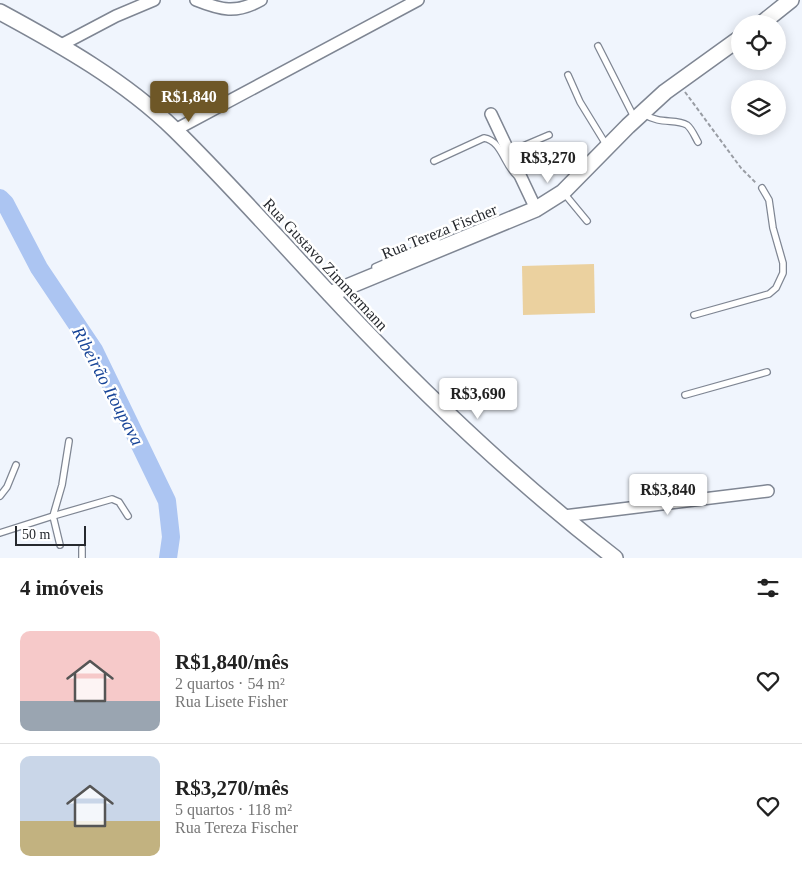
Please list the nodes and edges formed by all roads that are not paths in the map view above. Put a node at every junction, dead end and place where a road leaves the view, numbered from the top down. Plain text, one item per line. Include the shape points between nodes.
1 (154, 0) edge
2 (196, 0) edge
3 (261, 0) edge
4 (418, 0) edge
5 (792, 0) edge
6 (0, 12) edge
7 (773, 15) edge
8 (61, 45) junction
9 (598, 46) dead end
10 (731, 47) edge
11 (568, 75) dead end
12 (491, 114) dead end
13 (639, 116) junction
14 (175, 130) junction
15 (549, 135) dead end
16 (698, 142) dead end
17 (607, 147) junction
18 (508, 152) junction
19 (434, 161) dead end
20 (521, 178) junction
21 (762, 188) road end
22 (564, 192) junction
23 (536, 209) junction
24 (587, 221) dead end
25 (437, 240) dead end
26 (328, 292) junction
27 (694, 315) dead end
28 (767, 372) dead end
29 (685, 394) dead end
30 (69, 441) dead end
31 (16, 465) dead end
32 (768, 491) dead end
33 (0, 496) edge
34 (53, 516) junction
35 (128, 516) dead end
36 (564, 516) junction
37 (0, 533) edge
38 (60, 545) dead end
39 (82, 548) dead end
40 (82, 558) edge
41 (614, 558) edge

1 - 8 street
2 - 3 street via 230,10 247,8
4 - 14 street
5 - 7 street
6 - 8 street, Rua Gustavo Zimmermann
8 - 14 street, Rua Gustavo Zimmermann via 98,69
9 - 13 lane
10 - 13 street, Rua Tereza Fischer via 678,82
11 - 17 lane
12 - 18 street
13 - 16 lane via 684,124
13 - 17 street, Rua Tereza Fischer
14 - 26 street, Rua Gustavo Zimmermann
15 - 18 lane
17 - 22 street, Rua Tereza Fischer
18 - 20 street
19 - 20 lane via 484,138 490,139 513,173
20 - 23 street
21 - 27 lane via 770,200 773,228 783,263 783,273 776,288 769,294
22 - 23 street, Rua Tereza Fischer
22 - 24 lane
23 - 26 street, Rua Tereza Fischer
25 - 26 lane
26 - 36 street, Rua Gustavo Zimmermann via 404,372
28 - 29 lane
30 - 34 lane
31 - 33 lane
32 - 36 street
34 - 35 lane via 112,499 119,502
34 - 37 lane
34 - 38 lane
36 - 41 street, Rua Gustavo Zimmermann
39 - 40 lane

